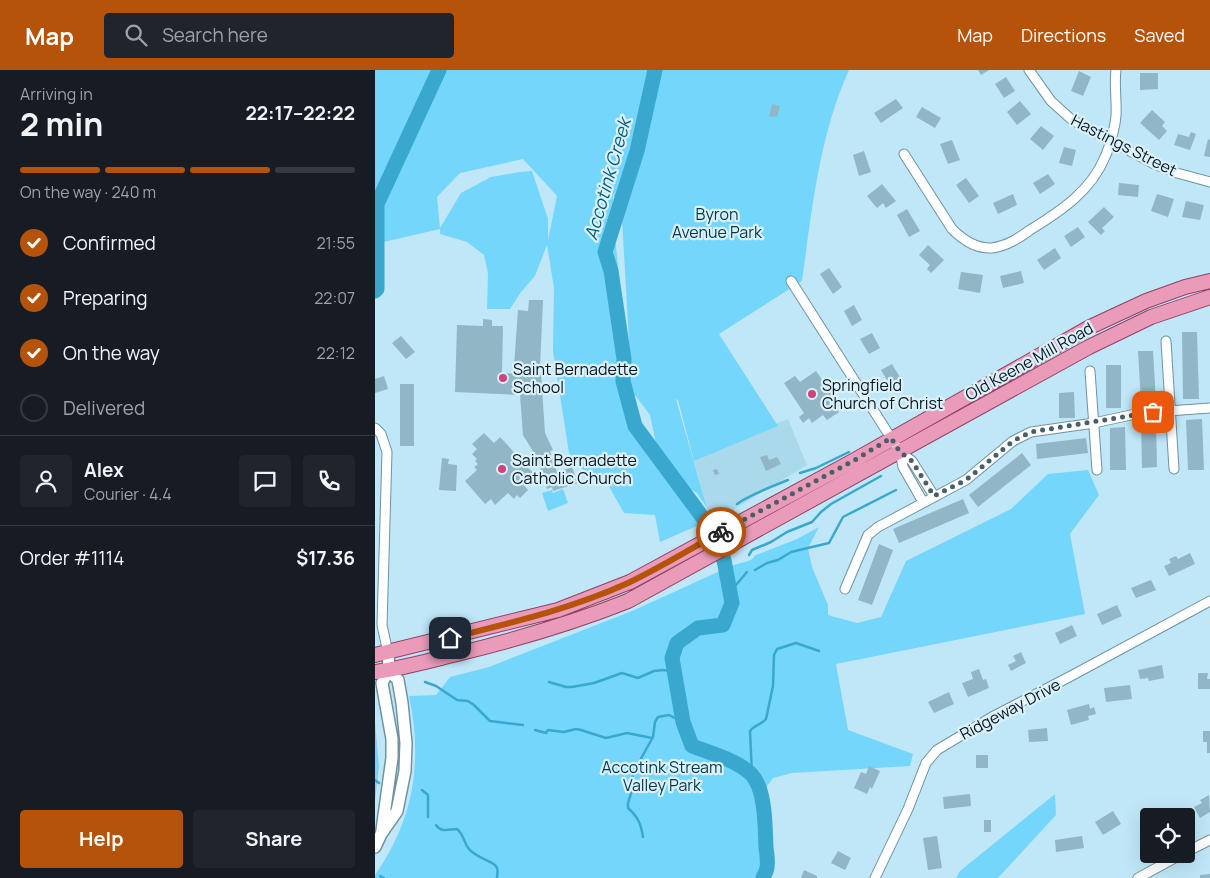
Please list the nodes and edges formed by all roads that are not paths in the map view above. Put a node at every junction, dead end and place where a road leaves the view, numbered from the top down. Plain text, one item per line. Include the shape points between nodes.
1 (1029, 70) edge
2 (1116, 70) edge
3 (1110, 141) junction
4 (904, 154) dead end
5 (1210, 182) edge
6 (791, 281) dead end
7 (1210, 281) edge
8 (1210, 297) edge
9 (1166, 341) dead end
10 (1090, 371) dead end
11 (1210, 408) edge
12 (1170, 410) junction
13 (1093, 423) junction
14 (375, 428) edge
15 (891, 438) junction
16 (900, 452) junction
17 (1174, 469) dead end
18 (1097, 470) dead end
19 (934, 496) junction
20 (923, 502) junction
21 (845, 589) dead end
22 (1210, 601) edge
23 (381, 654) edge
24 (389, 670) junction
25 (375, 672) edge
26 (381, 834) junction
27 (1210, 840) edge
28 (375, 847) edge
29 (1195, 848) edge
30 (1166, 863) edge
31 (875, 878) edge
32 (1138, 878) edge

1 - 3 street, Hastings Street via 1060,111
2 - 3 street via 1116,117
3 - 4 street via 1098,171 1075,199 1019,238 993,248 968,242 952,229
3 - 5 street, Hastings Street via 1154,164
6 - 15 street
7 - 15 main road, Old Keene Mill Road via 1118,313
8 - 16 main road, Old Keene Mill Road via 1121,330
9 - 12 street
10 - 13 street
11 - 12 street
12 - 13 street
12 - 17 street
13 - 18 street
13 - 19 street via 1044,429 1021,437 966,480
14 - 23 street via 381,434 387,452
15 - 16 street
15 - 23 main road, Old Keene Mill Road via 630,582 568,607
16 - 19 street via 912,461
16 - 20 street via 903,467
16 - 24 main road, Old Keene Mill Road via 628,601 509,642
19 - 20 street
20 - 21 street via 878,526 868,535
22 - 31 street, Ridgeway Drive via 992,717 937,750 927,763
23 - 24 street
24 - 25 main road, Old Keene Mill Road
24 - 26 street via 382,683 392,739 392,758
24 - 26 street via 398,680 407,743 397,811
26 - 28 street
27 - 29 street
30 - 32 street

